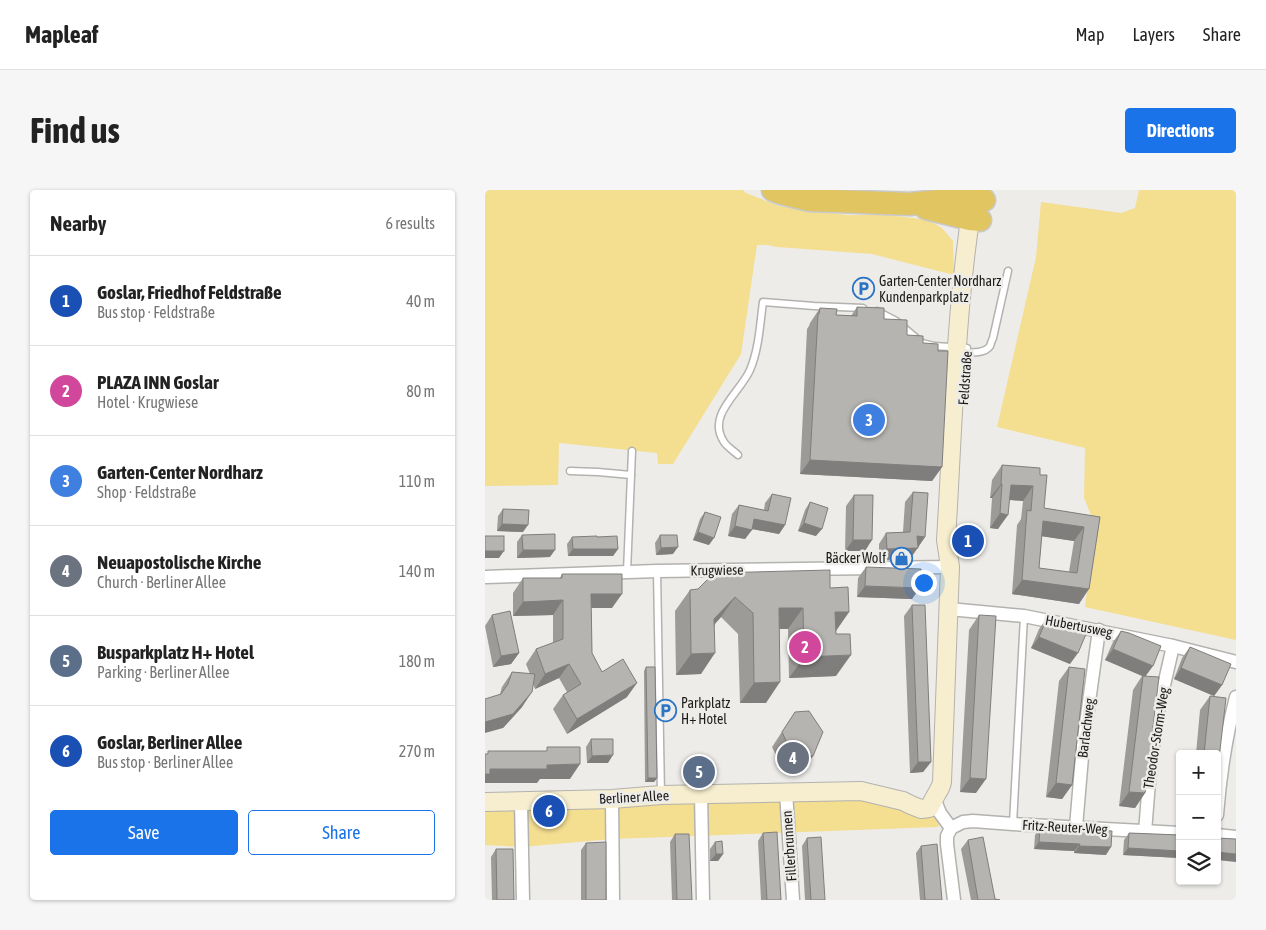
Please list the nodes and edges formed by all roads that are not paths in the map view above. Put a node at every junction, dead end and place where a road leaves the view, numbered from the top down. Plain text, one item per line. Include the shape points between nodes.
1 (773, 190) edge
2 (978, 203) edge
3 (1008, 271) dead end
4 (962, 350) junction
5 (632, 451) dead end
6 (738, 455) dead end
7 (570, 471) dead end
8 (631, 475) junction
9 (949, 567) junction
10 (657, 571) junction
11 (627, 572) junction
12 (485, 577) edge
13 (949, 609) junction
14 (1024, 616) junction
15 (1099, 630) junction
16 (1173, 646) junction
17 (1236, 662) edge
18 (1236, 697) edge
19 (785, 792) junction
20 (701, 794) junction
21 (661, 795) junction
22 (1218, 795) edge
23 (934, 798) junction
24 (612, 799) junction
25 (485, 802) edge
26 (521, 802) junction
27 (1013, 824) junction
28 (1076, 827) junction
29 (951, 828) junction
30 (1145, 832) junction
31 (1176, 833) edge
32 (1221, 835) edge
33 (1236, 837) edge
34 (523, 900) edge
35 (613, 900) edge
36 (703, 900) edge
37 (793, 900) edge
38 (954, 900) edge

1 - 2 highway via 810,200
2 - 4 street, Feldstraße
3 - 4 lane via 989,346 985,351
4 - 6 lane via 922,343 896,320 872,309 763,302 755,355 749,371 719,418 718,426 725,443
4 - 9 street, Feldstraße via 946,540
5 - 8 lane
7 - 8 lane
8 - 11 lane
9 - 10 street, Krugwiese
9 - 13 street, Feldstraße
10 - 11 street, Krugwiese
10 - 21 lane
11 - 12 street, Krugwiese
13 - 14 street, Hubertusweg
13 - 23 street, Feldstraße via 942,782
14 - 15 street, Hubertusweg
14 - 27 lane
15 - 16 street, Hubertusweg
15 - 28 street, Barlachweg via 1083,745
16 - 17 street, Hubertusweg
16 - 30 street, Theodor-Storm-Weg via 1157,720
18 - 22 street
19 - 20 street, Berliner Allee
19 - 23 street, Berliner Allee via 861,791 903,801
19 - 37 street, Fillerbrunnen
20 - 21 street, Berliner Allee
20 - 36 street
21 - 24 street, Berliner Allee
23 - 29 street
24 - 26 street, Berliner Allee
24 - 35 street
25 - 26 street, Berliner Allee
26 - 34 street
27 - 28 street, Fritz-Reuter-Weg
27 - 29 street, Fritz-Reuter-Weg via 989,826 973,820
28 - 30 street, Fritz-Reuter-Weg
29 - 38 street via 947,844
30 - 31 street, Fritz-Reuter-Weg
32 - 33 street

